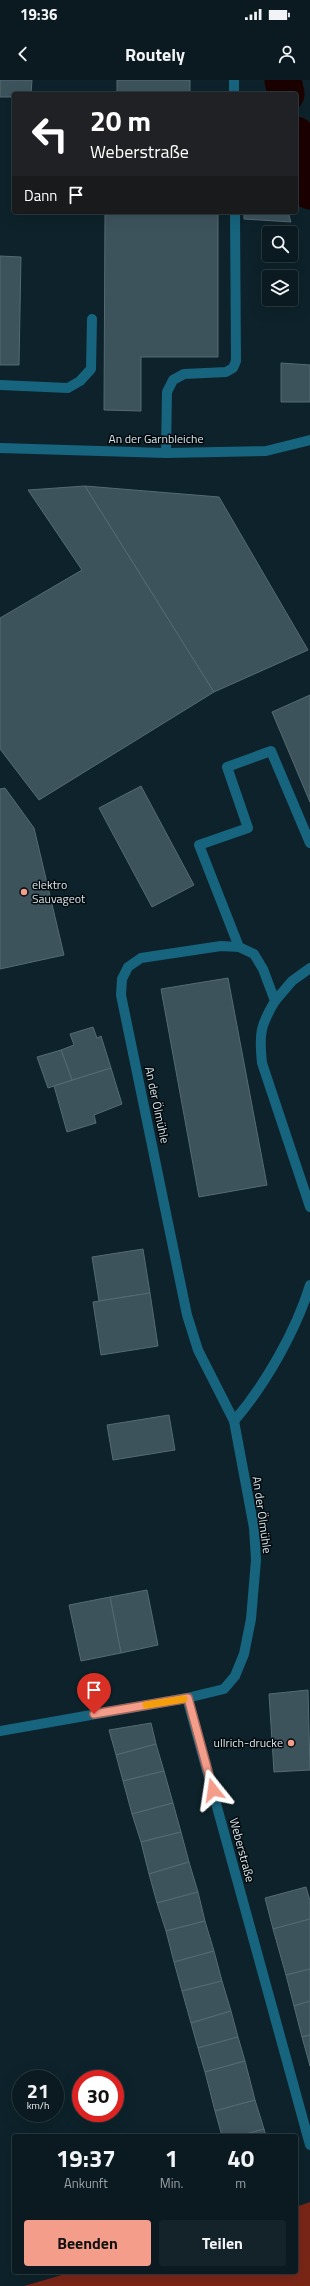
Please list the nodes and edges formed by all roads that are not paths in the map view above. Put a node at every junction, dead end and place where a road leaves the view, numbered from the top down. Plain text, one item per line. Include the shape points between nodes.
1 (234, 80) edge
2 (234, 92) edge
3 (235, 214) edge
4 (92, 319) dead end
5 (0, 385) edge
6 (310, 440) edge
7 (0, 448) edge
8 (166, 453) junction
9 (310, 843) edge
10 (238, 947) junction
11 (310, 968) edge
12 (275, 1001) junction
13 (310, 1207) edge
14 (310, 1285) edge
15 (234, 1421) junction
16 (188, 1698) junction
17 (0, 1731) edge
18 (310, 2145) edge

1 - 2 street
3 - 8 street via 236,361 233,368 226,372 184,374 173,380 168,392
4 - 5 street via 91,369 80,381 68,388
6 - 8 street, An der Garnbleiche via 266,451
7 - 8 street, An der Garnbleiche
9 - 10 street via 271,751 227,767 248,828 199,845
10 - 12 street, An der Ölmühle via 254,954 263,969
10 - 15 street, An der Ölmühle via 220,946 141,958 128,967 122,979 121,996 187,1315 198,1350
11 - 12 street via 292,981
12 - 13 street via 263,1021 260,1040 262,1063
14 - 15 street via 292,1332 247,1406
15 - 16 street, An der Ölmühle via 254,1528 256,1560 251,1619 244,1654 235,1676 224,1689
16 - 17 street
16 - 18 street, Weberstraße

